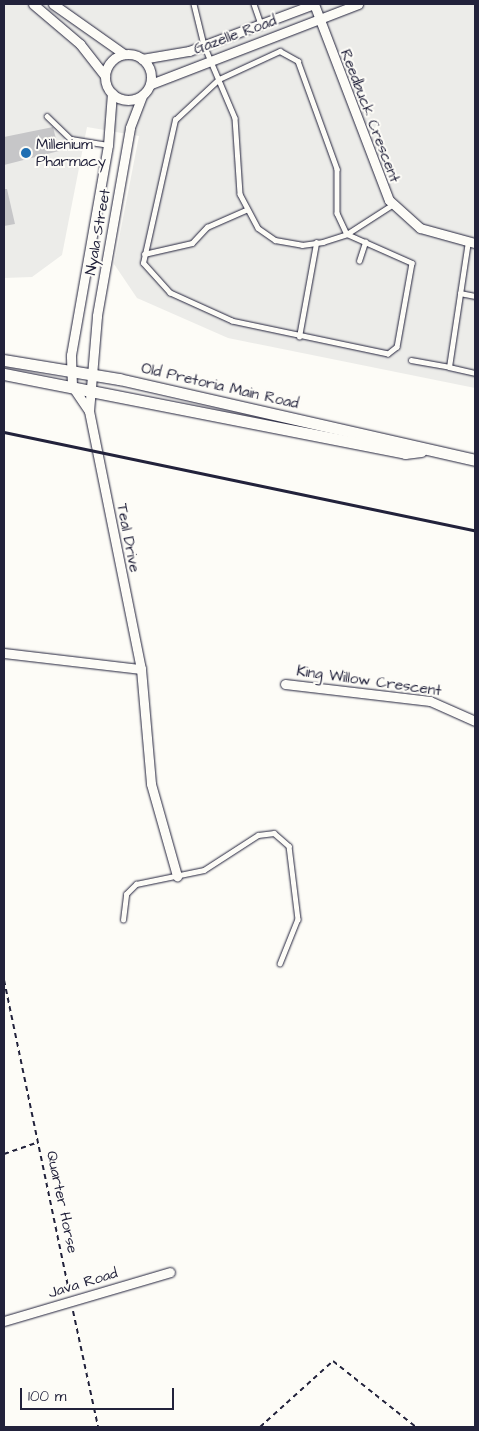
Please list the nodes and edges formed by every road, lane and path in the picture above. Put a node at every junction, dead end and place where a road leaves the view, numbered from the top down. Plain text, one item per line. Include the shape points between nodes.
1 (33, 4) edge
2 (194, 4) edge
3 (254, 4) edge
4 (314, 4) edge
5 (358, 4) edge
6 (58, 5) edge
7 (319, 18) junction
8 (261, 24) junction
9 (204, 45) junction
10 (124, 54) junction
11 (142, 59) junction
12 (210, 59) junction
13 (105, 76) junction
14 (219, 79) junction
15 (150, 84) junction
16 (112, 93) junction
17 (142, 96) junction
18 (47, 116) dead end
19 (108, 145) junction
20 (392, 205) junction
21 (246, 210) junction
22 (347, 234) junction
23 (365, 242) junction
24 (472, 242) edge
25 (316, 243) junction
26 (144, 254) junction
27 (359, 261) dead end
28 (460, 293) junction
29 (475, 296) edge
30 (299, 337) junction
31 (4, 360) edge
32 (411, 360) dead end
33 (449, 367) junction
34 (71, 371) junction
35 (475, 373) edge
36 (4, 374) edge
37 (94, 374) junction
38 (72, 386) junction
39 (93, 390) junction
40 (89, 411) junction
41 (428, 450) junction
42 (475, 460) edge
43 (4, 653) edge
44 (141, 669) junction
45 (285, 684) dead end
46 (475, 721) edge
47 (177, 876) junction
48 (123, 920) dead end
49 (280, 964) dead end
50 (4, 980) edge
51 (38, 1142) junction
52 (4, 1154) edge
53 (170, 1272) dead end
54 (71, 1301) junction
55 (4, 1321) edge
56 (98, 1427) edge
57 (260, 1427) edge
58 (416, 1427) edge

1 - 13 street via 80,44
2 - 9 lane
3 - 8 lane
4 - 7 street, Reedbuck Crescent
4 - 8 street, Gazelle Road
5 - 7 street, Gazelle Road
6 - 10 street
7 - 12 street, Gazelle Road
7 - 20 street, Reedbuck Crescent via 381,187
8 - 9 street, Gazelle Road
9 - 11 street, Gazelle Road
9 - 12 lane
10 - 11 street
10 - 13 street via 110,62
11 - 15 street via 150,69
12 - 14 lane
12 - 15 street, Gazelle Road
13 - 16 street
14 - 21 lane via 236,127 240,194
14 - 22 lane via 280,51 298,61 337,169 337,214
14 - 26 lane via 170,127
15 - 17 street
16 - 17 street via 128,101
16 - 19 street, Nyala Street
17 - 37 street, Nyala Street via 130,128 120,180 97,316
18 - 19 lane via 71,139
19 - 34 street, Nyala Street via 77,312
20 - 22 lane
20 - 24 street, Reedbuck Crescent via 420,228
21 - 25 lane via 270,238 302,245
21 - 26 lane via 207,227 192,243
22 - 23 lane
22 - 25 lane
23 - 27 lane
23 - 30 lane via 412,263 397,348 380,353
24 - 28 lane
25 - 30 lane
26 - 30 lane via 143,262 170,293 232,321
28 - 29 lane
28 - 33 lane
31 - 34 main road, Old Pretoria Main Road
32 - 33 lane
33 - 35 lane
34 - 37 main road, Old Pretoria Main Road
34 - 38 street, Nyala Street
36 - 38 main road, Old Pretoria Main Road
37 - 39 street, Nyala Street
37 - 41 main road, Old Pretoria Main Road
38 - 39 main road, Old Pretoria Main Road
38 - 40 street, Teal Drive
39 - 40 street, Teal Drive
39 - 41 main road, Old Pretoria Main Road via 405,453
40 - 44 street, Teal Drive
41 - 42 main road, Old Pretoria Main Road
43 - 44 street
44 - 47 street, Teal Drive via 151,784
45 - 46 street, King Willow Crescent via 430,702
47 - 48 lane via 129,888
47 - 49 lane via 211,867 261,834 274,833 286,840 298,919
50 - 51 path, Quarter Horse
51 - 52 path
51 - 54 path, Quarter Horse
53 - 54 street, Java Road
54 - 55 street, Java Road
54 - 56 path, Quarter Horse
57 - 58 path via 333,1360

